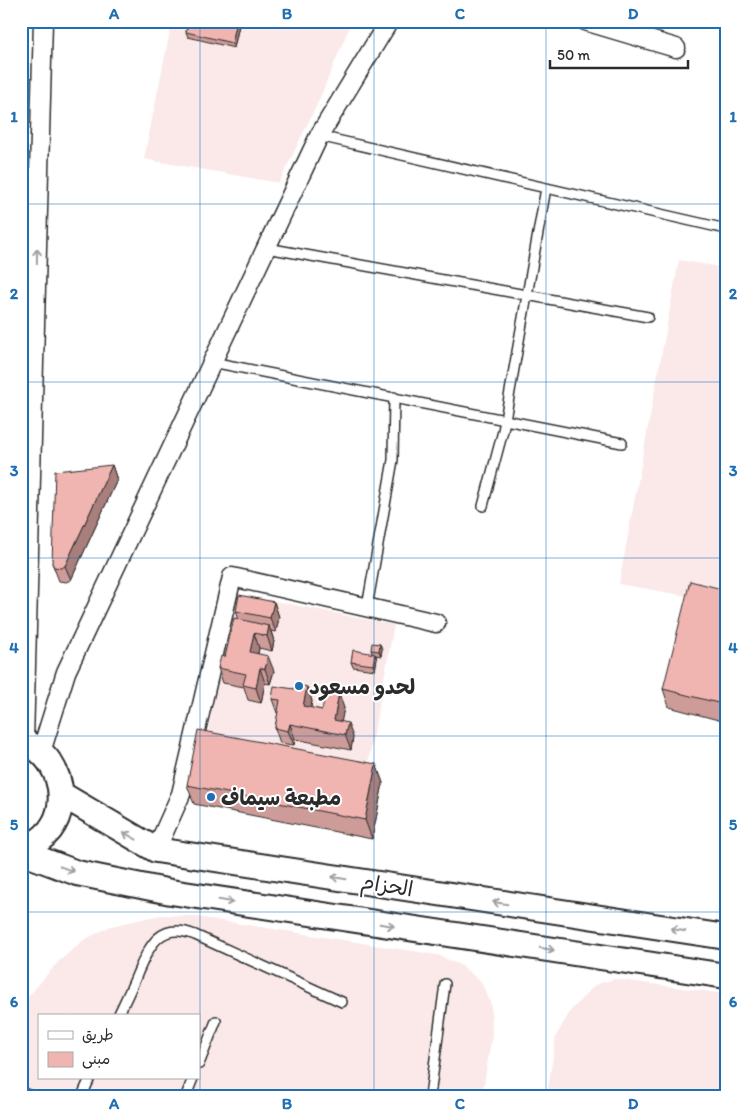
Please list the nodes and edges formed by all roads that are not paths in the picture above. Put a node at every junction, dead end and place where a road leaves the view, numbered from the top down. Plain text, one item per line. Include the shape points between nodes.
1 (43, 21) edge
2 (389, 21) edge
3 (584, 21) edge
4 (676, 48) dead end
5 (319, 136) junction
6 (546, 188) junction
7 (726, 229) edge
8 (267, 248) junction
9 (528, 295) junction
10 (648, 317) dead end
11 (212, 362) junction
12 (394, 397) junction
13 (506, 419) junction
14 (622, 443) dead end
15 (483, 506) dead end
16 (367, 607) junction
17 (436, 622) dead end
18 (29, 744) edge
19 (61, 794) junction
20 (156, 850) junction
21 (21, 851) edge
22 (726, 937) edge
23 (726, 976) edge
24 (445, 984) dead end
25 (342, 1002) dead end
26 (119, 1014) edge
27 (216, 1021) dead end
28 (200, 1061) edge
29 (89, 1080) edge
30 (192, 1080) edge
31 (21, 1092) edge
32 (31, 1096) edge
33 (82, 1096) edge
34 (186, 1096) edge
35 (430, 1096) edge

18 -> 1 street
2 - 5 street
3 - 4 street
5 - 6 lane
5 - 8 street
6 - 7 lane
6 - 9 lane
8 - 9 lane
8 - 11 street
9 - 10 lane
9 - 13 lane
11 - 12 lane
11 - 18 street
12 - 13 lane
12 - 16 lane via 393,460
13 - 14 lane
13 - 15 lane
16 - 17 street
16 - 20 street via 232,578 181,794
18 - 19 main road via 56,771
20 -> 19 main road, الحزام
19 - 21 main road via 59,813 50,830
22 -> 20 main road, الحزام
21 -> 23 main road via 78,873 171,892
24 - 35 lane
25 - 26 lane via 195,935 176,931 151,944
27 - 28 lane
29 - 33 lane
30 - 34 lane
31 - 32 lane

